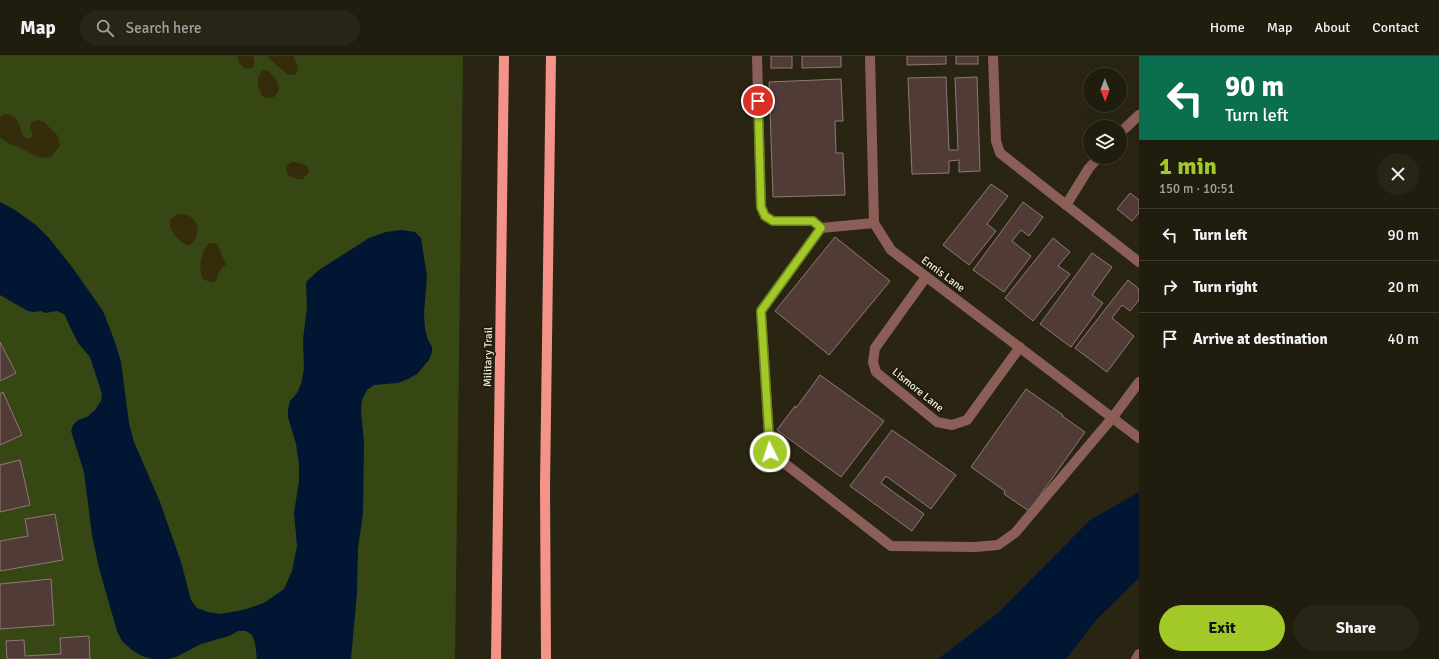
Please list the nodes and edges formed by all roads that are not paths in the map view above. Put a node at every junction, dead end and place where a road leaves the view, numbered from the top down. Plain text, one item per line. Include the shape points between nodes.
1 (504, 56) edge
2 (551, 56) edge
3 (757, 56) edge
4 (870, 56) edge
5 (993, 56) edge
6 (1139, 116) edge
7 (1127, 127) edge
8 (1093, 164) edge
9 (1066, 205) junction
10 (874, 223) junction
11 (821, 228) junction
12 (1139, 262) edge
13 (926, 277) junction
14 (1020, 347) junction
15 (1139, 382) edge
16 (1114, 417) junction
17 (1139, 438) edge
18 (1139, 654) edge
19 (496, 659) edge
20 (546, 659) edge
21 (1136, 659) edge

1 - 19 main road, Military Trail
2 - 20 main road via 545,486
3 - 11 street via 761,207 765,216 773,221 813,221
4 - 10 street
5 - 9 street via 996,141 1000,153
6 - 7 street
8 - 9 street
9 - 12 street
10 - 11 street
10 - 13 street, Ennis Lane via 891,250
11 - 16 street via 761,311 770,452 891,546 998,545 1015,533
13 - 14 street, Ennis Lane
13 - 14 street, Lismore Lane via 875,348 873,362 876,372 937,422 952,425 967,420
14 - 16 street, Ennis Lane
15 - 16 street
16 - 17 street, Ennis Lane
18 - 21 street

